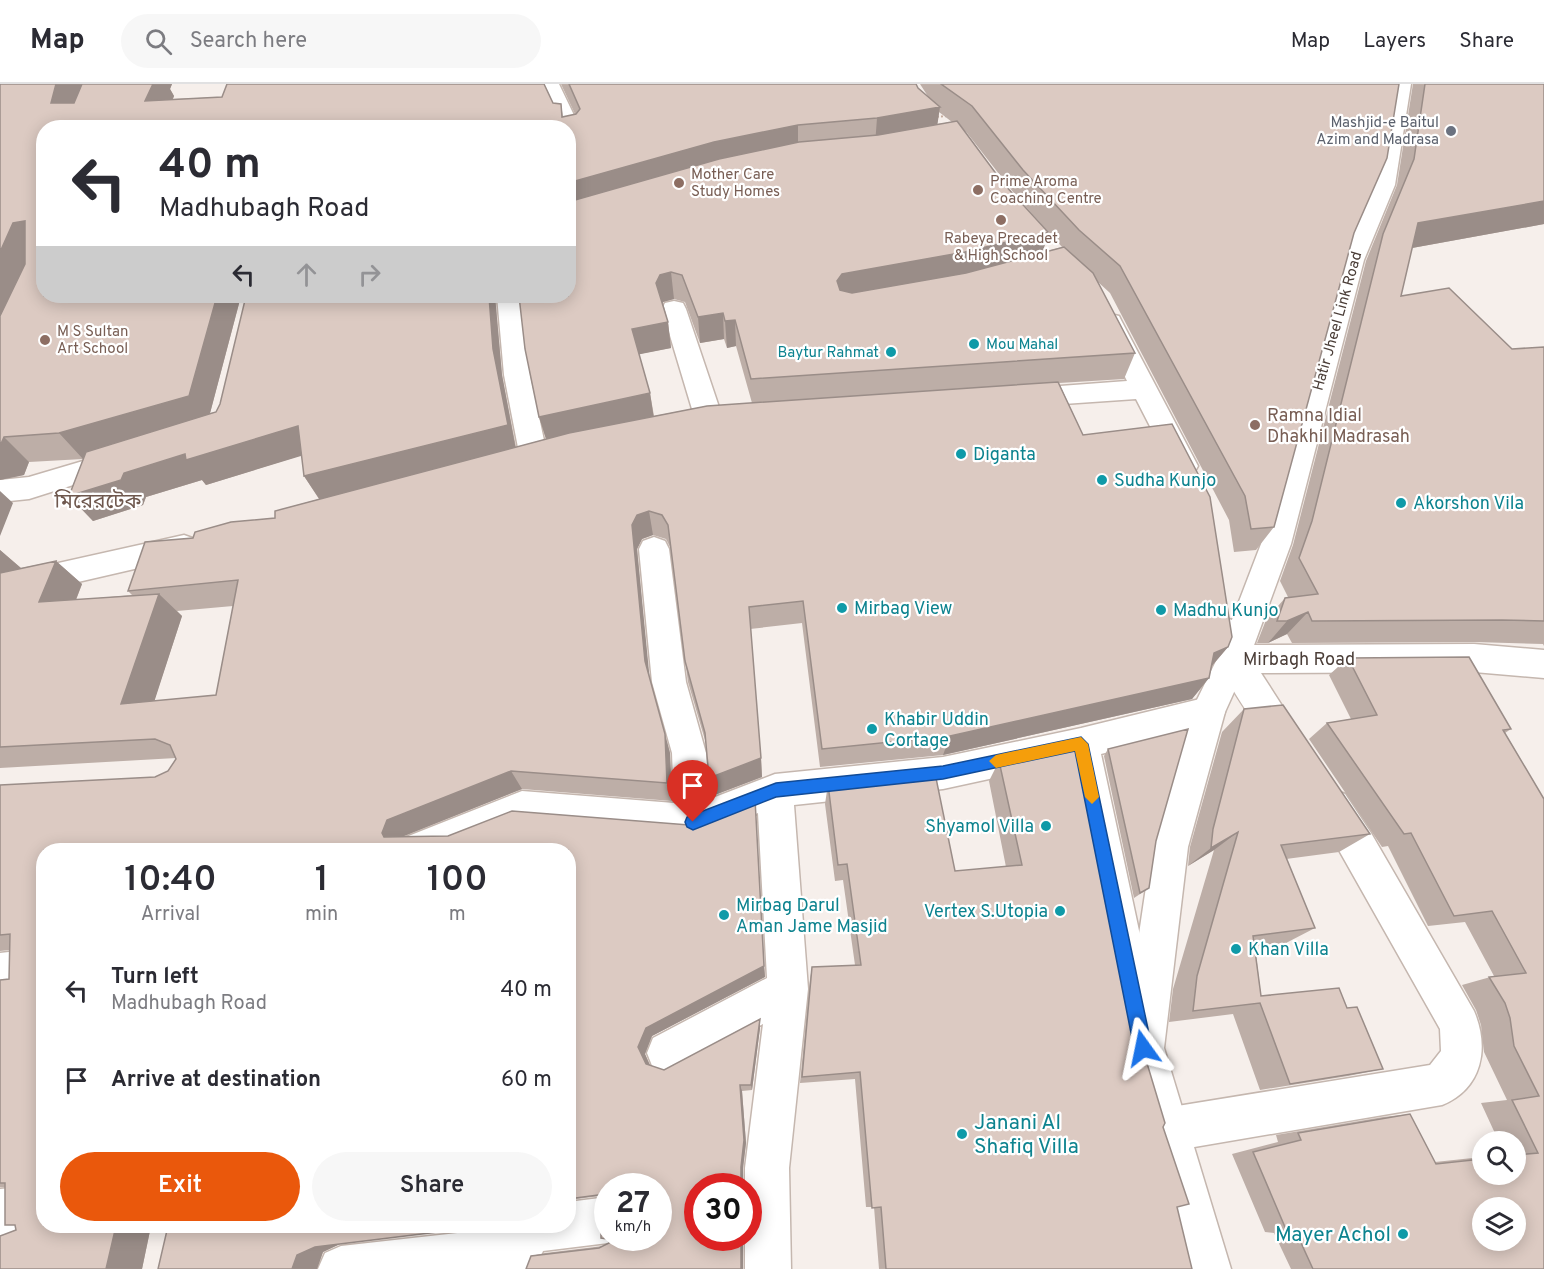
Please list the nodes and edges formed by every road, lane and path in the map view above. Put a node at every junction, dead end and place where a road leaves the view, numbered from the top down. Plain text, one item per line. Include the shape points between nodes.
1 (549, 84) edge
2 (1401, 84) edge
3 (952, 116) edge
4 (929, 117) edge
5 (566, 120) edge
6 (510, 303) edge
7 (1101, 305) edge
8 (674, 309) dead end
9 (1144, 389) junction
10 (998, 400) edge
11 (710, 420) edge
12 (586, 444) edge
13 (143, 453) edge
14 (1196, 489) edge
15 (0, 491) edge
16 (208, 542) edge
17 (654, 549) dead end
18 (0, 588) edge
19 (1226, 613) edge
20 (1233, 659) junction
21 (1544, 664) edge
22 (1208, 712) junction
23 (1081, 744) junction
24 (776, 790) junction
25 (693, 822) junction
26 (436, 843) edge
27 (36, 969) edge
28 (0, 973) edge
29 (788, 989) junction
30 (1143, 1048) junction
31 (668, 1053) dead end
32 (1164, 1130) junction
33 (36, 1209) edge
34 (0, 1212) edge
35 (594, 1222) edge
36 (576, 1224) edge
37 (524, 1233) edge
38 (521, 1259) edge
39 (341, 1269) edge
40 (768, 1269) edge
41 (1208, 1269) edge

1 - 5 street
2 - 20 street, Hatir Jheel Link Road via 1384,185 1352,260 1276,544
3 - 4 path
6 - 12 street via 523,461
7 - 9 street
8 - 11 street
9 - 10 street
9 - 14 street
13 - 15 street via 29,489
16 - 18 street
17 - 25 street via 669,682 689,753
19 - 20 street
20 - 21 street, Mirbagh Road via 1474,658
20 - 22 street, Hatir Jheel Link Road
20 - 32 street via 1358,845 1460,1025 1462,1058 1442,1084
22 - 23 street
22 - 30 street, Hatir Jheel Link Road via 1170,847
23 - 24 street via 943,773
23 - 30 street
24 - 25 street
24 - 29 street
25 - 26 street via 522,808
27 - 28 street
29 - 31 street
29 - 40 street via 767,1168
30 - 32 street
32 - 41 street
33 - 34 street
35 - 36 street
37 - 38 street
38 - 39 street

